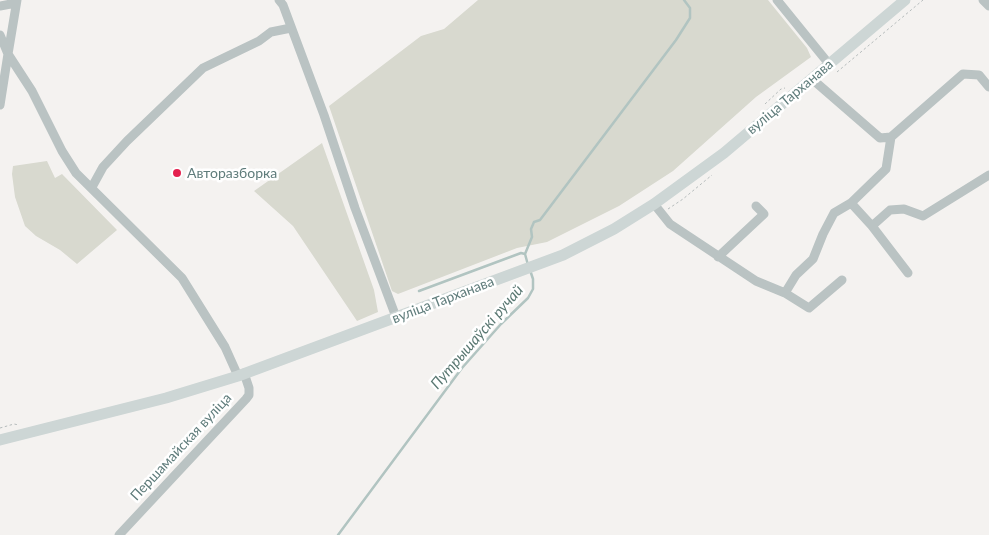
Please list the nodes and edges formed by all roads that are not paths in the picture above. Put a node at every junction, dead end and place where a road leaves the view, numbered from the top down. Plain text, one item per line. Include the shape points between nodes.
1 (279, 0) edge
2 (777, 0) edge
3 (905, 0) edge
4 (983, 0) edge
5 (17, 1) edge
6 (0, 6) edge
7 (989, 6) edge
8 (291, 28) junction
9 (0, 35) edge
10 (8, 54) junction
11 (829, 64) junction
12 (812, 79) junction
13 (989, 87) edge
14 (0, 105) edge
15 (891, 137) junction
16 (989, 176) edge
17 (92, 186) junction
18 (851, 203) junction
19 (654, 204) junction
20 (756, 206) dead end
21 (872, 226) junction
22 (718, 257) junction
23 (908, 272) dead end
24 (842, 280) dead end
25 (786, 293) junction
26 (396, 317) junction
27 (241, 375) junction
28 (0, 440) edge
29 (119, 535) edge

1 - 8 street
2 - 11 street
3 - 11 main road, вуліца Тарханава
4 - 7 street
5 - 6 street
5 - 10 street
8 - 17 street via 271,32 203,68 103,167
8 - 26 street
9 - 10 street, Першамайская вуліца
10 - 14 street
10 - 17 street, Першамайская вуліца via 32,91 62,151 76,172
11 - 12 main road, вуліца Тарханава
12 - 15 street via 880,138
12 - 19 main road, вуліца Тарханава via 724,153
13 - 15 street via 978,74 963,74
15 - 18 street via 886,169
16 - 21 street via 923,216 904,209 890,210
17 - 27 street, Першамайская вуліца via 182,278
18 - 21 street
18 - 25 street via 834,213 813,259 796,276
19 - 22 street via 670,224
19 - 26 main road, вуліца Тарханава via 563,255
20 - 22 street via 764,214
21 - 23 street
22 - 25 street via 756,281
24 - 25 street via 809,308
26 - 27 main road, вуліца Тарханава
27 - 28 main road, вуліца Тарханава via 166,398
27 - 29 street, Першамайская вуліца via 249,388 246,399

